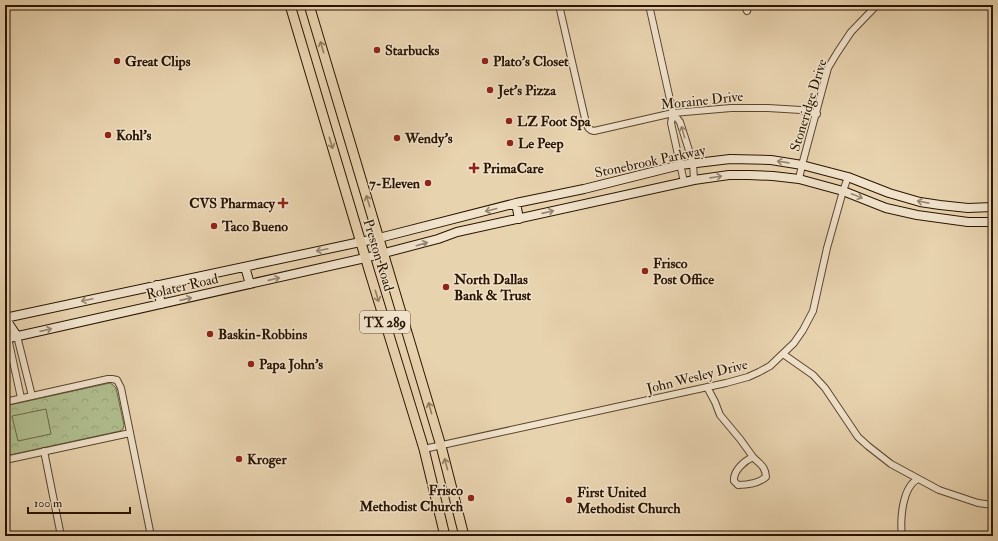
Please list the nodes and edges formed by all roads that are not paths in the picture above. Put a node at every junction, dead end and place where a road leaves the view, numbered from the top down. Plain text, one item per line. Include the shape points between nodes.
1 (290, 5) edge
2 (309, 5) edge
3 (559, 5) edge
4 (648, 5) edge
5 (877, 5) edge
6 (324, 87) junction
7 (673, 113) junction
8 (817, 114) junction
9 (693, 163) junction
10 (680, 165) junction
11 (802, 165) junction
12 (848, 177) junction
13 (694, 180) junction
14 (799, 180) junction
15 (684, 182) junction
16 (584, 189) junction
17 (843, 191) junction
18 (516, 203) junction
19 (588, 203) junction
20 (957, 207) junction
21 (993, 207) edge
22 (968, 208) junction
23 (519, 219) junction
24 (956, 221) junction
25 (968, 222) junction
26 (993, 222) edge
27 (379, 238) junction
28 (360, 242) junction
29 (384, 254) junction
30 (365, 258) junction
31 (245, 266) junction
32 (250, 284) junction
33 (157, 285) junction
34 (161, 304) junction
35 (5, 318) edge
36 (17, 336) junction
37 (6, 339) edge
38 (783, 354) junction
39 (707, 387) junction
40 (32, 396) junction
41 (21, 398) junction
42 (5, 402) edge
43 (130, 433) junction
44 (441, 446) junction
45 (424, 449) junction
46 (44, 451) junction
47 (753, 457) junction
48 (5, 460) edge
49 (918, 479) junction
50 (993, 506) edge
51 (61, 536) edge
52 (151, 536) edge
53 (445, 536) edge
54 (464, 536) edge
55 (902, 536) edge

1 - 6 main road, Preston Road / TX 289
6 -> 2 main road, Preston Road / TX 289
3 - 7 street, Moraine Drive via 588,128 594,131
4 - 7 street
5 - 8 street, Stoneridge Drive via 851,32 828,68
27 -> 6 main road, Preston Road / TX 289
6 -> 28 main road, Preston Road / TX 289
7 - 8 street, Moraine Drive via 768,108 801,110
9 -> 7 street via 680,122
7 - 10 street via 671,123
8 - 11 street, Stoneridge Drive
9 - 10 main road, Stonebrook Parkway
11 -> 9 main road, Stonebrook Parkway via 771,160 730,159
9 - 13 street
10 - 15 street
10 - 16 main road, Stonebrook Parkway
11 - 12 main road, Stonebrook Parkway
11 - 14 street, Stoneridge Drive
12 - 17 street, John Wesley Drive
20 -> 12 main road, Stonebrook Parkway via 920,202
13 -> 14 main road, Stonebrook Parkway via 728,175 773,176
13 - 15 main road, Stonebrook Parkway
14 - 17 main road, Stonebrook Parkway
15 - 19 main road, Stonebrook Parkway
16 - 18 main road, Stonebrook Parkway
16 - 19 main road
17 -> 24 main road, Stonebrook Parkway via 886,208
17 - 38 street, John Wesley Drive via 813,311 794,343
18 - 23 main road
18 -> 27 main road, Stonebrook Parkway
23 -> 19 main road, Stonebrook Parkway
20 - 22 main road, Stonebrook Parkway
20 - 24 main road
21 - 22 main road, Stonebrook Parkway
22 - 25 main road
29 -> 23 main road, Stonebrook Parkway via 457,232
24 - 25 main road, Stonebrook Parkway
25 - 26 main road, Stonebrook Parkway
27 - 28 main road, Stonebrook Parkway
27 - 29 main road, Preston Road / TX 289
28 - 30 main road, Preston Road / TX 289
28 -> 31 main road, Rolater Road
29 - 30 main road, Stonebrook Parkway
44 -> 29 main road, Preston Road / TX 289
32 -> 30 main road, Rolater Road
30 -> 45 main road, Preston Road / TX 289
31 - 32 main road
31 - 33 main road, Rolater Road
34 -> 32 main road, Rolater Road
33 - 34 main road
33 -> 35 main road, Rolater Road
36 -> 34 main road, Rolater Road
35 - 36 main road
35 - 37 main road
36 - 37 main road, Rolater Road
36 - 40 street
37 - 41 street
38 - 39 street, John Wesley Drive via 770,366 748,377
38 - 49 street via 813,375 868,446 891,464
39 - 44 street, John Wesley Drive
39 - 47 street via 720,415
40 - 41 street
40 - 43 street via 117,380
41 - 42 street
43 - 46 street
43 - 52 street
44 - 45 street, John Wesley Drive
54 -> 44 main road, Preston Road / TX 289
45 - 53 main road, Preston Road / TX 289
46 - 48 street
46 - 51 street
47 - 47 street via 747,460 733,477 738,485 756,483 766,476 762,465
49 - 50 street via 939,490
49 - 55 street via 913,482 905,496 901,512

